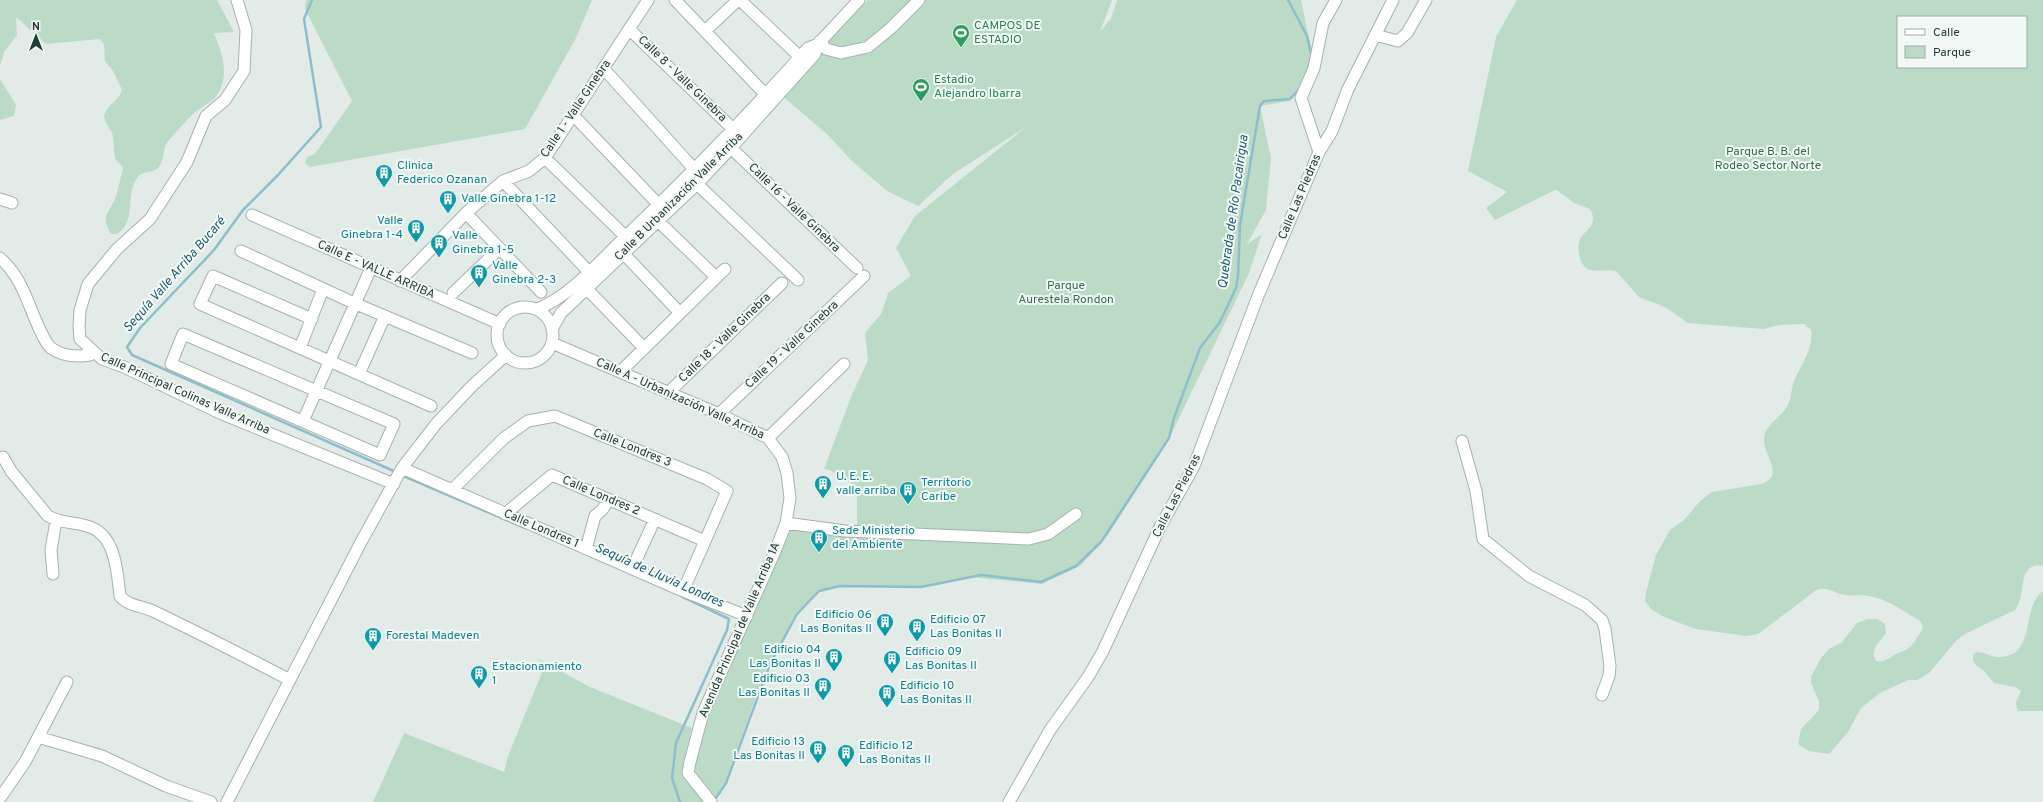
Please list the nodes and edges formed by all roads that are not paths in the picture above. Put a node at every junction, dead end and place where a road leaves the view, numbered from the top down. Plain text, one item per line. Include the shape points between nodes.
1 (237, 0) edge
2 (648, 0) edge
3 (675, 0) edge
4 (739, 0) edge
5 (859, 0) edge
6 (919, 0) edge
7 (1336, 0) edge
8 (1393, 0) edge
9 (1426, 0) edge
10 (630, 30) junction
11 (705, 31) junction
12 (1375, 35) junction
13 (819, 43) junction
14 (800, 57) junction
15 (604, 69) junction
16 (765, 94) junction
17 (573, 115) junction
18 (733, 129) junction
19 (731, 148) junction
20 (1319, 152) junction
21 (545, 158) junction
22 (695, 170) junction
23 (502, 181) junction
24 (696, 184) junction
25 (0, 199) edge
26 (12, 203) dead end
27 (659, 205) junction
28 (466, 213) junction
29 (252, 215) dead end
30 (658, 221) junction
31 (626, 237) junction
32 (500, 249) junction
33 (241, 251) dead end
34 (623, 253) junction
35 (0, 258) edge
36 (371, 268) junction
37 (725, 269) dead end
38 (589, 272) junction
39 (861, 272) joint
40 (716, 277) junction
41 (798, 280) dead end
42 (400, 281) junction
43 (782, 284) dead end
44 (586, 288) junction
45 (323, 289) junction
46 (541, 292) dead end
47 (453, 293) dead end
48 (354, 303) junction
49 (538, 309) junction
50 (680, 313) junction
51 (385, 316) junction
52 (312, 319) junction
53 (500, 324) junction
54 (552, 329) junction
55 (552, 343) junction
56 (300, 348) junction
57 (644, 348) junction
58 (472, 353) dead end
59 (86, 354) dead end
60 (506, 355) junction
61 (329, 361) junction
62 (844, 364) dead end
63 (620, 372) junction
64 (359, 374) junction
65 (316, 391) junction
66 (668, 393) junction
67 (431, 406) dead end
68 (719, 414) junction
69 (303, 421) junction
70 (768, 438) junction
71 (1462, 441) dead end
72 (3, 457) dead end
73 (402, 468) junction
74 (394, 484) junction
75 (452, 490) junction
76 (609, 500) junction
77 (505, 514) junction
78 (1076, 514) dead end
79 (655, 519) junction
80 (56, 521) junction
81 (786, 523) junction
82 (705, 541) junction
83 (586, 549) junction
84 (632, 569) junction
85 (53, 574) dead end
86 (683, 591) junction
87 (747, 616) junction
88 (290, 680) junction
89 (67, 682) dead end
90 (1602, 695) dead end
91 (38, 737) junction
92 (0, 798) edge
93 (211, 802) edge
94 (227, 802) edge
95 (711, 802) edge
96 (1010, 802) edge

1 - 74 street, Calle Principal Colinas Valle Arriba via 246,30 244,71 225,100 206,116 184,167 150,219 117,249 88,284 80,310 80,339 102,359 222,414
2 - 10 street, Calle 1 - Valle Ginebra
3 - 11 street
4 - 11 street
4 - 14 street
5 - 13 street, Calle B Urbanización Valle Arriba
6 - 13 street via 891,28 868,46 841,53 826,49
7 - 20 street via 1323,23 1314,68 1301,98
8 - 12 street, Calle Las Piedras
9 - 12 street via 1407,33 1398,41
10 - 15 street, Calle 1 - Valle Ginebra
10 - 18 street, Calle 8 - Valle Ginebra
11 - 16 street
12 - 20 street, Calle Las Piedras via 1348,89 1332,131
13 - 14 street, Calle B Urbanización Valle Arriba via 808,48
13 - 19 street, Calle B Urbanización Valle Arriba via 815,54
14 - 16 street, Calle B Urbanización Valle Arriba
15 - 17 street, Calle 1 - Valle Ginebra
15 - 22 street
16 - 18 street, Calle B Urbanización Valle Arriba
17 - 21 street, Calle 1 - Valle Ginebra
17 - 27 street
18 - 22 street, Calle B Urbanización Valle Arriba
19 - 24 street, Calle B Urbanización Valle Arriba
19 - 39 street, Calle 16 - Valle Ginebra
20 - 96 street, Calle Las Piedras via 1258,296 1194,466 1160,527 1103,651 1088,677 1050,730
21 - 23 street, Calle 1 - Valle Ginebra via 529,171
21 - 31 street
22 - 27 street, Calle B Urbanización Valle Arriba
23 - 28 street, Calle 1 - Valle Ginebra
23 - 38 street
24 - 30 street, Calle B Urbanización Valle Arriba
24 - 41 street
25 - 26 street
27 - 31 street, Calle B Urbanización Valle Arriba
28 - 32 street
28 - 42 street, Calle 1 - Valle Ginebra
29 - 36 street, Calle E - VALLE ARRIBA
30 - 34 street, Calle B Urbanización Valle Arriba
30 - 40 street
31 - 38 street, Calle B Urbanización Valle Arriba
32 - 46 street
32 - 47 street
33 - 45 street
34 - 44 street, Calle B Urbanización Valle Arriba
34 - 50 street
35 - 59 street via 23,289 48,344 65,354 90,355
36 - 42 street, Calle E - VALLE ARRIBA
36 - 48 street
37 - 40 street
38 - 49 street, Calle B Urbanización Valle Arriba via 553,303
39 - 68 street, Calle 19 - Valle Ginebra
40 - 50 street
42 - 53 street, Calle E - VALLE ARRIBA
43 - 66 street, Calle 18 - Valle Ginebra
44 - 54 street, Calle B Urbanización Valle Arriba via 561,313
44 - 57 street
45 - 48 street
45 - 52 street
48 - 51 street
48 - 61 street
49 - 53 street via 522,307 511,310
49 - 54 street via 548,319
50 - 57 street
51 - 58 street
51 - 64 street
52 - 56 street
52 - 56 street via 213,276 200,304
53 - 60 street via 500,350
54 - 55 street
55 - 60 street via 543,356 532,362 522,362
55 - 63 street, Calle A - Urbanización Valle Arriba
56 - 61 street
57 - 63 street
60 - 73 street via 437,423
61 - 64 street
61 - 65 street
62 - 70 street
63 - 66 street, Calle A - Urbanización Valle Arriba
64 - 67 street
65 - 69 street
65 - 69 street via 394,424 380,455
65 - 69 street via 183,334 172,364
66 - 68 street, Calle A - Urbanización Valle Arriba
68 - 70 street, Calle A - Urbanización Valle Arriba
70 - 81 street, Calle A - Urbanización Valle Arriba via 782,457 787,473 790,498
71 - 90 street via 1476,490 1483,539 1529,576 1586,605 1602,620 1610,666
72 - 80 street via 36,503
73 - 74 street
73 - 75 street, Calle Londres 1
74 - 88 street
75 - 77 street, Calle Londres 1
75 - 82 street, Calle Londres 3 via 504,438 528,421 555,416 707,479 727,491
76 - 77 street, Calle Londres 2 via 552,475
76 - 79 street, Calle Londres 2
76 - 83 street via 595,516
77 - 83 street, Calle Londres 1
78 - 81 street via 1048,534 1028,539 845,531
79 - 82 street, Calle Londres 2
79 - 84 street
80 - 85 street via 51,550
80 - 88 street via 96,529 106,539 112,549 120,596 124,601 174,621
81 - 87 street, Avenida Principal de Valle Arriba 1A
82 - 86 street, Calle Londres 3
83 - 84 street, Calle Londres 1
84 - 86 street, Calle Londres 1
86 - 87 street, Calle Londres 1
87 - 95 street, Avenida Principal de Valle Arriba 1A via 703,713 690,762 688,773
88 - 94 street
89 - 91 street
91 - 92 street via 22,767
91 - 93 street via 102,756 166,786

